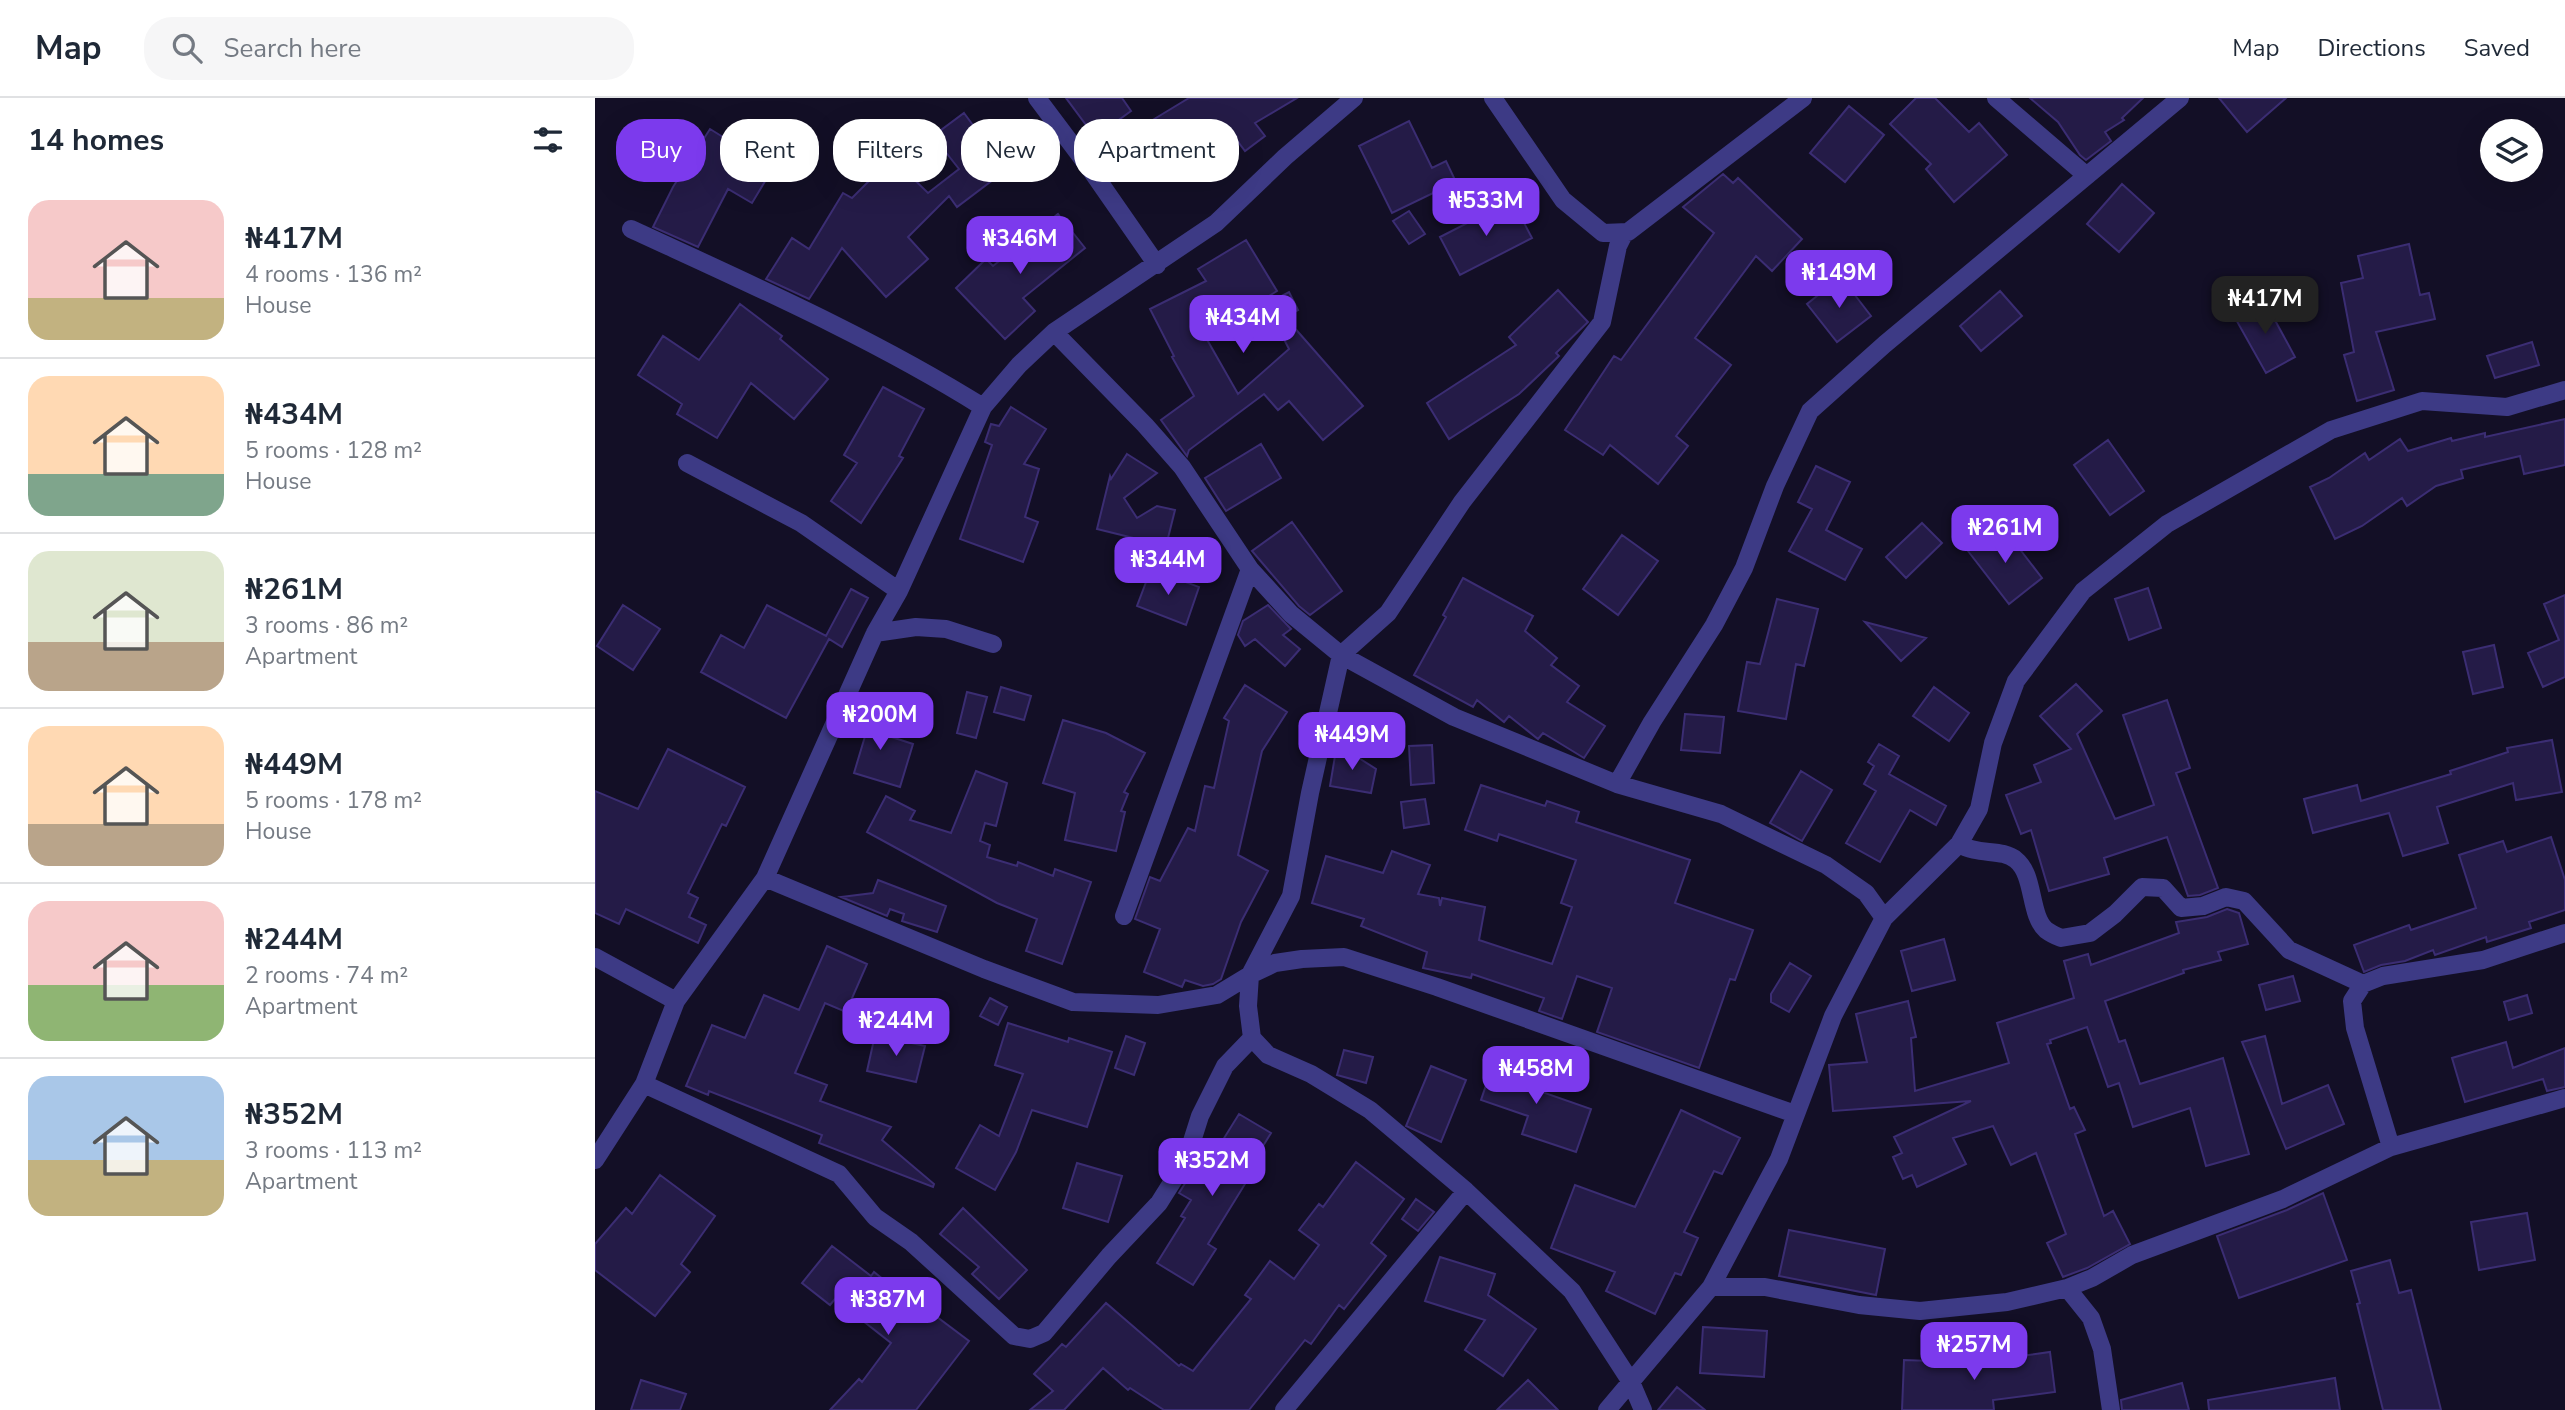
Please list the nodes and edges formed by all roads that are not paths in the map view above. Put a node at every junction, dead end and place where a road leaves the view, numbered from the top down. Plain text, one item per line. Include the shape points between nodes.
1 (1037, 98) edge
2 (1354, 98) edge
3 (1493, 98) edge
4 (1803, 98) edge
5 (1996, 98) edge
6 (2180, 98) edge
7 (2087, 176) junction
8 (631, 229) dead end
9 (1625, 232) junction
10 (1157, 265) junction
11 (1054, 332) junction
12 (2565, 390) edge
13 (983, 407) junction
14 (687, 463) dead end
15 (1250, 569) junction
16 (899, 591) junction
17 (875, 634) junction
18 (993, 644) dead end
19 (1341, 655) junction
20 (1618, 784) junction
21 (1959, 844) junction
22 (765, 878) junction
23 (1124, 916) dead end
24 (1885, 918) junction
25 (2565, 933) edge
26 (595, 957) edge
27 (1250, 975) junction
28 (2363, 984) junction
29 (676, 1000) junction
30 (1252, 1038) junction
31 (644, 1084) junction
32 (2565, 1098) edge
33 (1795, 1114) junction
34 (2391, 1147) junction
35 (595, 1160) edge
36 (1466, 1191) junction
37 (1711, 1287) junction
38 (2067, 1288) junction
39 (1631, 1382) junction
40 (1284, 1410) edge
41 (1607, 1410) edge
42 (1643, 1410) edge
43 (2111, 1410) edge

1 - 10 street
2 - 10 street via 1216,223
3 - 9 street via 1563,200 1603,233
4 - 9 street
5 - 7 street
6 - 7 street
7 - 20 street via 1810,411 1744,568
8 - 13 street via 829,321
9 - 19 street via 1602,321 1462,502 1388,613
10 - 11 street
11 - 13 street
11 - 15 street via 1182,467
12 - 21 street via 2507,407 2422,401 2331,430 2167,524 2083,590 2017,681 1993,743 1979,809
13 - 16 street
14 - 16 street via 801,523
15 - 19 street via 1291,614
15 - 23 street
16 - 17 street
17 - 18 street via 916,627 946,629
17 - 22 street
19 - 20 street via 1454,718
19 - 27 street via 1291,896
20 - 24 street via 1721,814 1826,865 1866,893
21 - 24 street
21 - 28 street via 1971,852 2015,858 2024,869 2044,929 2061,938 2090,933 2143,887 2163,888 2181,908 2226,897 2244,901 2289,950
22 - 27 street via 1073,1002 1158,1005 1217,995
22 - 29 street
24 - 33 street via 1833,1016
25 - 28 street via 2483,960 2383,976
26 - 29 street
27 - 30 street
27 - 33 street via 1275,963 1345,957
28 - 34 street via 2352,1002 2355,1028
29 - 31 street
30 - 31 street via 1225,1066 1200,1116 1186,1160 1159,1203 1044,1333 1030,1339 1014,1336 911,1242 875,1217 839,1174
30 - 36 street via 1268,1055 1311,1074 1370,1110
31 - 35 street
32 - 34 street
33 - 37 street via 1779,1159
34 - 38 street via 2283,1199 2132,1255
36 - 39 street via 1572,1291
36 - 40 street
37 - 38 street via 1765,1287 1920,1311 2007,1302
37 - 39 street
38 - 43 street via 2091,1318 2102,1349
39 - 41 street
39 - 42 street

